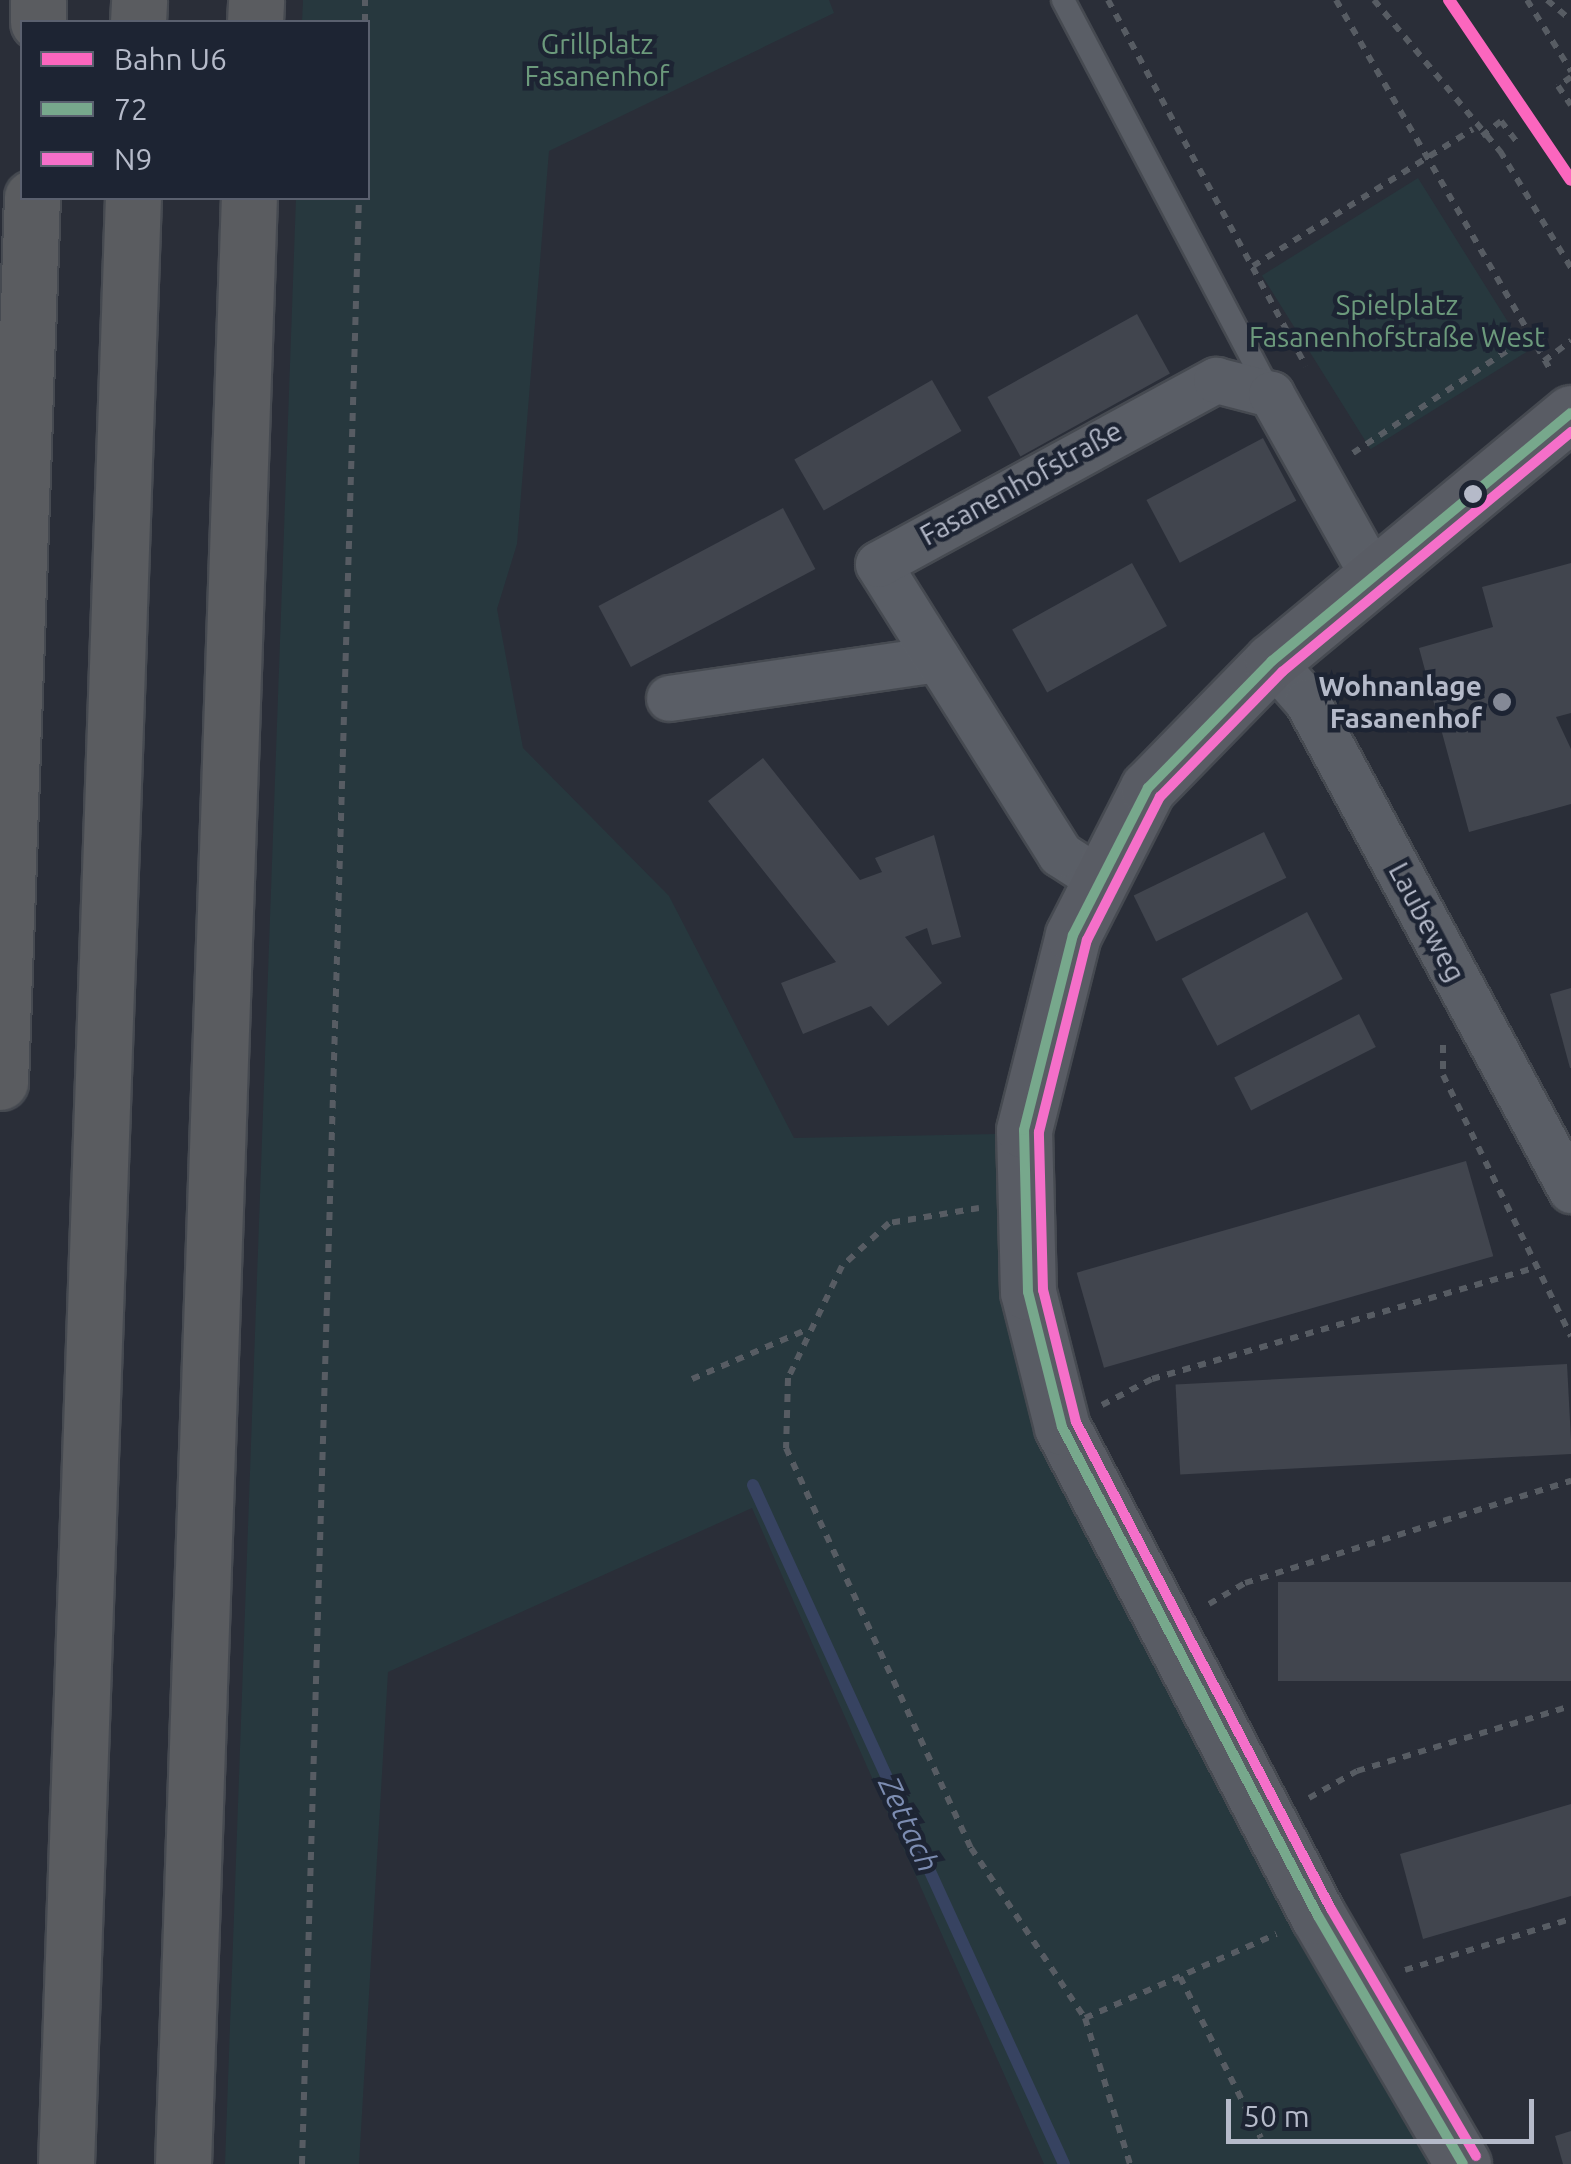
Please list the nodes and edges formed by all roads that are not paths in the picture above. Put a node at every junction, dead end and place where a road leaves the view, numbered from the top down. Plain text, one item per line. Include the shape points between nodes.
1 (1063, 0) edge
2 (32, 200) edge
3 (132, 200) edge
4 (249, 200) edge
5 (1271, 394) junction
6 (1566, 400) edge
7 (1372, 574) junction
8 (938, 660) junction
9 (1272, 661) junction
10 (668, 698) dead end
11 (1096, 878) junction
12 (0, 1082) edge
13 (1571, 1190) edge
14 (66, 2164) edge
15 (184, 2164) edge
16 (1463, 2164) edge

1 - 5 lane
2 - 12 highway
3 - 14 highway
4 - 15 highway
5 - 7 street
5 - 8 street, Fasanenhofstraße via 1216,380 1180,394 878,564
6 - 7 street
7 - 9 street
8 - 10 street
8 - 11 street, Fasanenhofstraße via 1060,854
9 - 11 street via 1148,788
9 - 13 street, Laubeweg via 1307,701
11 - 16 street via 1044,1028 1020,1209 1028,1292 1062,1427 1318,1916

